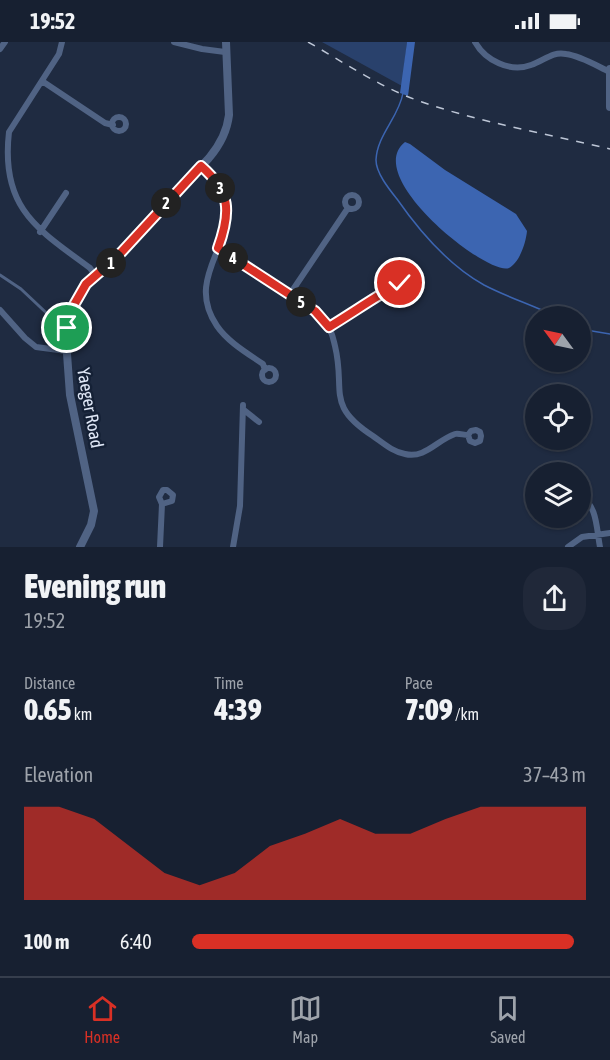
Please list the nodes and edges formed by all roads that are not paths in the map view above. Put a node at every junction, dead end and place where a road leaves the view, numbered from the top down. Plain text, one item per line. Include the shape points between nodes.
1 (5, 42) edge
2 (62, 42) edge
3 (174, 42) edge
4 (226, 42) edge
5 (475, 42) edge
6 (0, 50) edge
7 (225, 52) junction
8 (610, 71) edge
9 (42, 81) junction
10 (610, 107) edge
11 (113, 125) dead end
12 (2, 165) dead end
13 (201, 166) junction
14 (66, 193) dead end
15 (8, 195) dead end
16 (348, 208) dead end
17 (40, 232) junction
18 (218, 248) junction
19 (0, 275) edge
20 (95, 275) junction
21 (392, 285) dead end
22 (291, 294) junction
23 (0, 310) edge
24 (329, 327) junction
25 (67, 328) junction
26 (66, 351) junction
27 (265, 370) dead end
28 (259, 422) dead end
29 (468, 435) dead end
30 (162, 504) dead end
31 (591, 507) edge
32 (610, 533) edge
33 (597, 535) junction
34 (80, 547) edge
35 (160, 547) edge
36 (232, 547) edge
37 (568, 547) edge
38 (600, 547) edge

1 - 6 street
2 - 9 street via 61,51
3 - 7 street
4 - 7 street, Yaeger Road
5 - 8 street via 484,55 507,66 525,67 548,56 567,54
7 - 13 street, Yaeger Road via 228,122 221,142
8 - 10 street
9 - 11 street
9 - 12 street via 9,132
13 - 18 street via 218,184 228,208
13 - 20 street, Yaeger Road via 117,257
14 - 17 street
15 - 17 street via 24,221
16 - 22 street
17 - 20 street
18 - 22 street
18 - 27 street via 206,277 207,302 213,320
19 - 25 lane
20 - 25 street, Yaeger Road via 78,296
21 - 24 street via 384,294
22 - 24 street
23 - 26 street via 36,347
24 - 29 street via 337,356 342,404 357,426 393,450 410,455 421,454 455,434
25 - 26 street, Yaeger Road
26 - 34 street, Yaeger Road via 71,403 94,511
28 - 36 street via 244,407 240,506
30 - 35 street
31 - 33 street
32 - 33 street
33 - 37 street via 582,537
33 - 38 street

